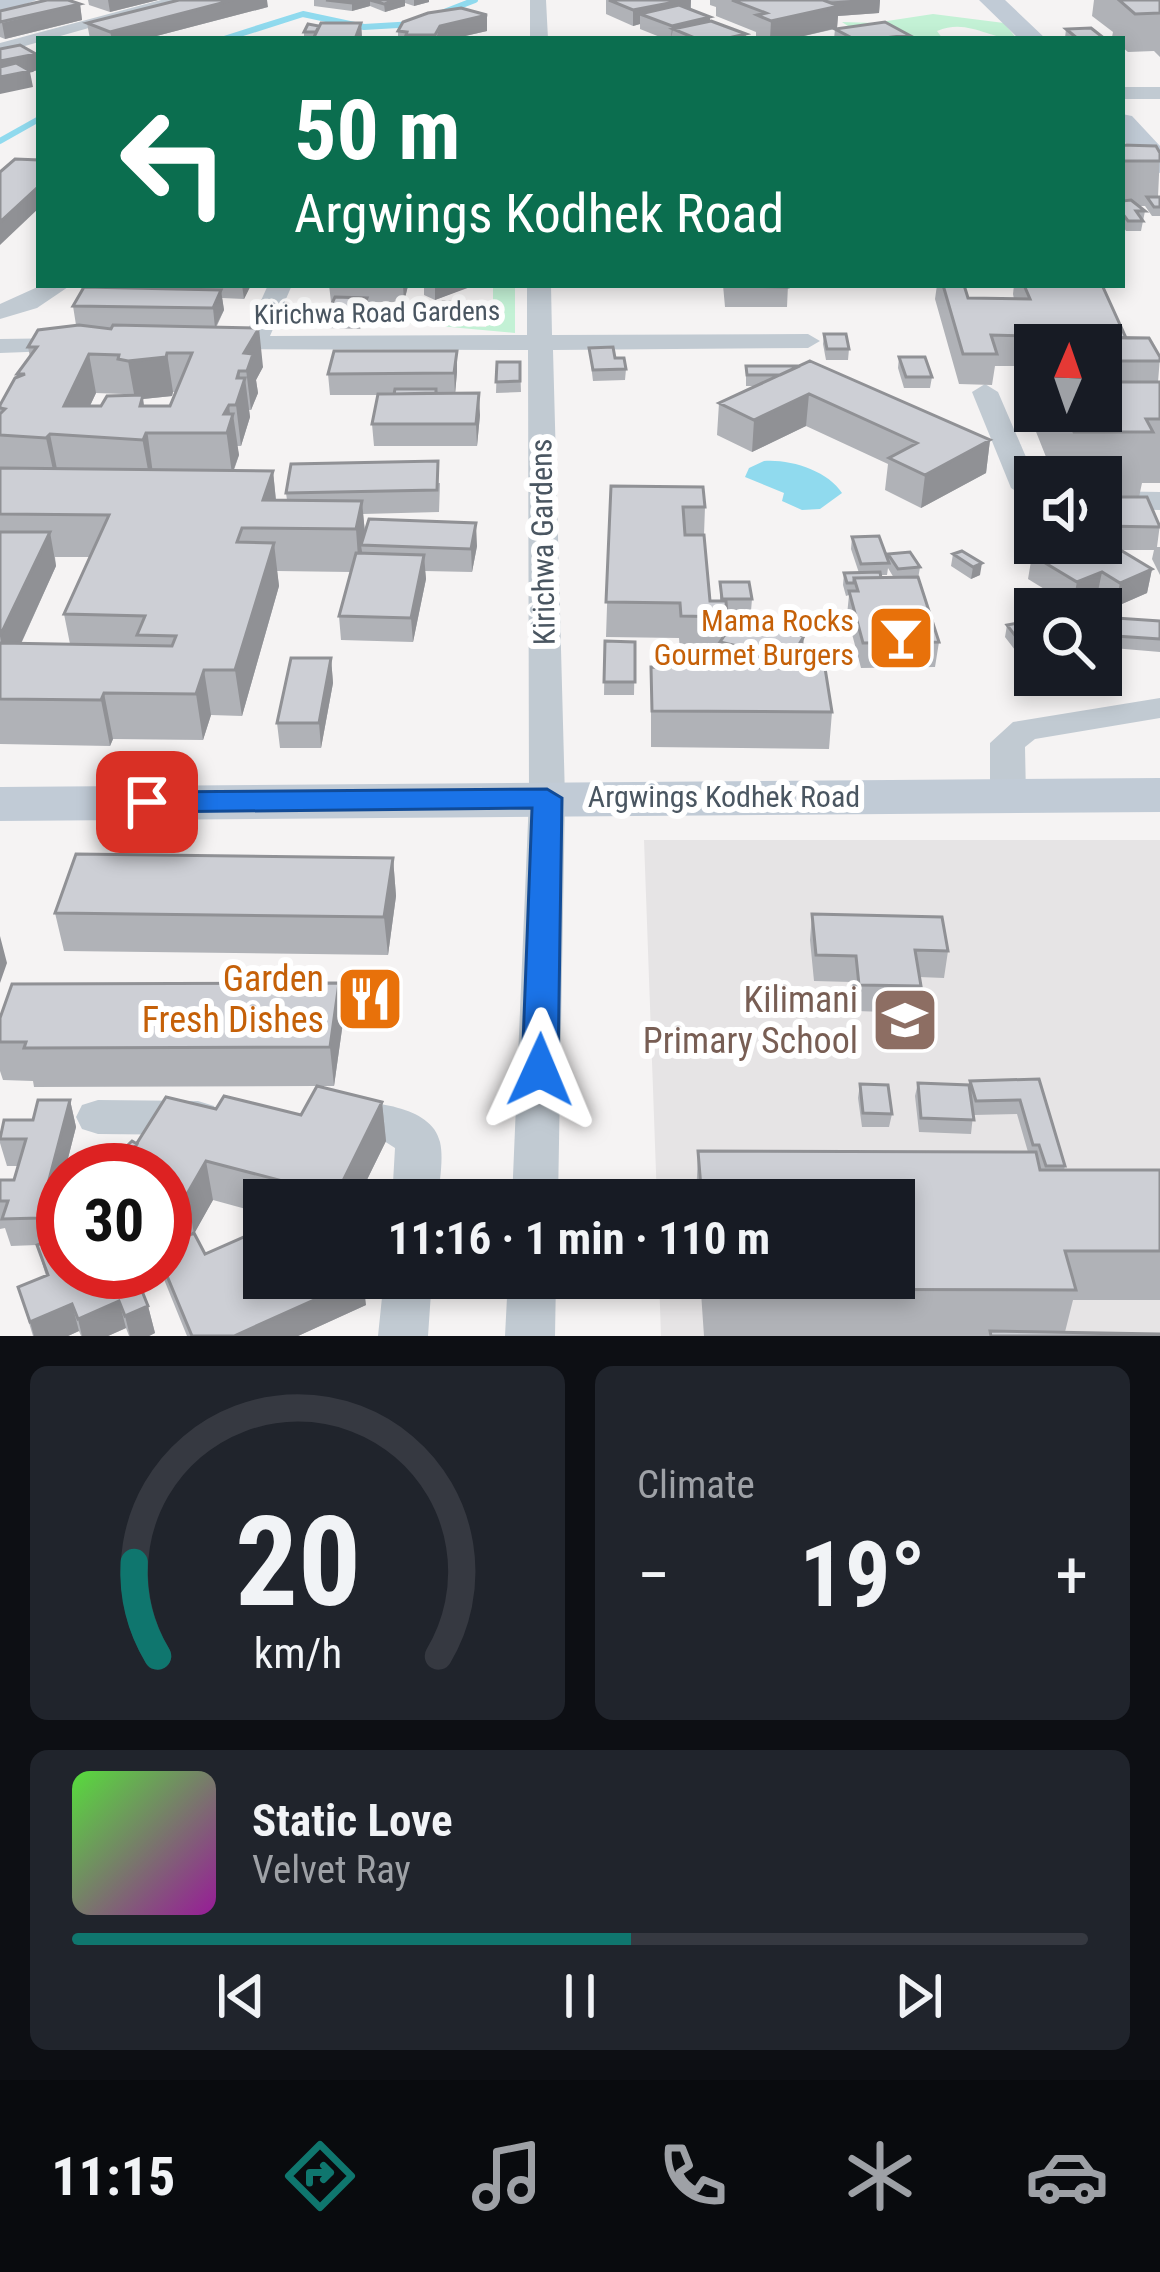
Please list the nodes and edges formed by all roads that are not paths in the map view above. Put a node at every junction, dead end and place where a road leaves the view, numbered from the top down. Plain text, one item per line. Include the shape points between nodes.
1 (26, 0) edge
2 (180, 0) edge
3 (538, 0) edge
4 (991, 0) edge
5 (0, 6) edge
6 (82, 8) edge
7 (113, 18) junction
8 (45, 36) edge
9 (539, 36) edge
10 (1030, 36) edge
11 (36, 38) edge
12 (0, 48) edge
13 (1125, 92) edge
14 (1160, 93) edge
15 (1125, 125) edge
16 (1160, 164) edge
17 (54, 288) edge
18 (279, 288) edge
19 (539, 288) edge
20 (0, 312) edge
21 (808, 340) dead end
22 (539, 341) junction
23 (186, 344) edge
24 (254, 344) junction
25 (94, 345) edge
26 (0, 346) edge
27 (985, 392) dead end
28 (1014, 462) edge
29 (1122, 501) edge
30 (1160, 502) edge
31 (1160, 708) edge
32 (1160, 795) edge
33 (1008, 796) junction
34 (547, 798) junction
35 (0, 804) edge
36 (98, 1117) dead end
37 (233, 1118) edge
38 (301, 1118) edge
39 (416, 1179) edge
40 (536, 1179) edge
41 (406, 1299) edge
42 (531, 1299) edge
43 (403, 1336) edge
44 (530, 1336) edge

1 - 5 main road
2 - 7 street
3 - 9 street
4 - 10 main road
6 - 7 street
7 - 8 street
11 - 12 street
13 - 14 street
15 - 16 main road
17 - 20 street
18 - 24 street
19 - 22 street, Kirichwa Gardens
21 - 22 street, Kirichwa Road Gardens
22 - 24 street, Kirichwa Road Gardens
22 - 34 street, Kirichwa Gardens
23 - 24 street, Kirichwa Road Gardens
25 - 26 street
27 - 28 street
29 - 30 street
31 - 33 street via 1024,730 1007,743
32 - 33 main road, Argwings Kodhek Road
33 - 34 main road, Argwings Kodhek Road
34 - 35 main road, Argwings Kodhek Road
34 - 40 street, Kirichwa Gardens
36 - 37 street
38 - 39 street via 404,1127 418,1142
41 - 43 street
42 - 44 street

